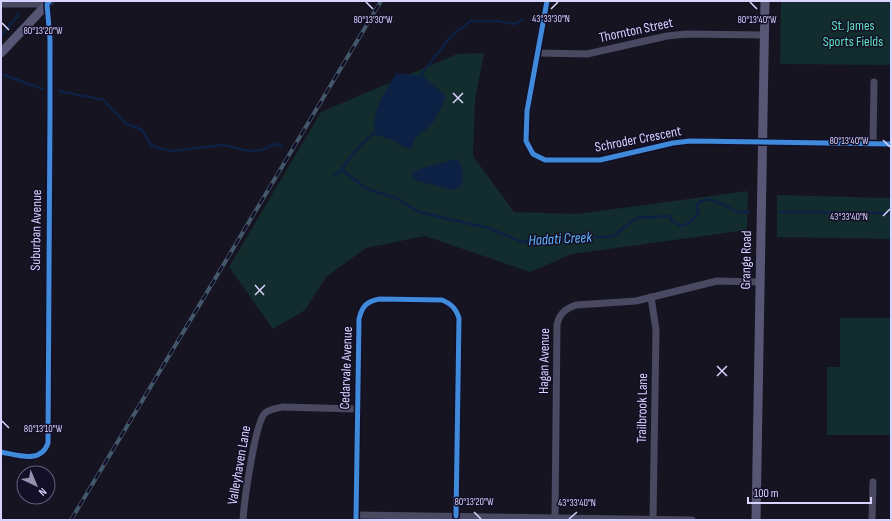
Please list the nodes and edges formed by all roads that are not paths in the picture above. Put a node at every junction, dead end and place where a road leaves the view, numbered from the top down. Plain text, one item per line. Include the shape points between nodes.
1 (547, 1) edge
2 (765, 1) edge
3 (48, 3) edge
4 (1, 4) edge
5 (764, 35) junction
6 (1, 53) edge
7 (538, 53) junction
8 (874, 82) dead end
9 (762, 142) junction
10 (873, 143) junction
11 (891, 144) edge
12 (760, 282) junction
13 (652, 297) junction
14 (356, 409) junction
15 (1, 452) edge
16 (873, 482) dead end
17 (456, 516) junction
18 (356, 518) edge
19 (555, 518) junction
20 (653, 519) edge
21 (243, 520) edge
22 (692, 520) edge
23 (756, 520) edge
24 (872, 520) edge

1 - 7 street, Schroder Crescent
2 - 5 main road, Grange Road
3 - 4 street
3 - 6 main road
3 - 15 street, Suburban Avenue via 48,443 42,454 36,456
5 - 7 street, Thornton Street via 686,34 587,54
5 - 9 main road, Grange Road
7 - 9 street, Schroder Crescent via 527,111 526,140 538,158 600,160 690,141
8 - 10 street
9 - 10 street
9 - 12 main road, Grange Road
10 - 11 street
12 - 13 street, Hagan Avenue via 717,281
12 - 23 main road, Grange Road
13 - 19 street, Hagan Avenue via 576,305 568,308 558,318
13 - 20 street, Trailbrook Lane via 656,330
14 - 17 street, Cedarvale Avenue via 359,319 364,305 380,299 442,300 450,303 459,318
14 - 18 street, Cedarvale Avenue
14 - 21 street, Valleyhaven Lane via 283,407 265,414 259,426
16 - 24 street
17 - 18 street
17 - 19 street
19 - 20 street
20 - 22 street

